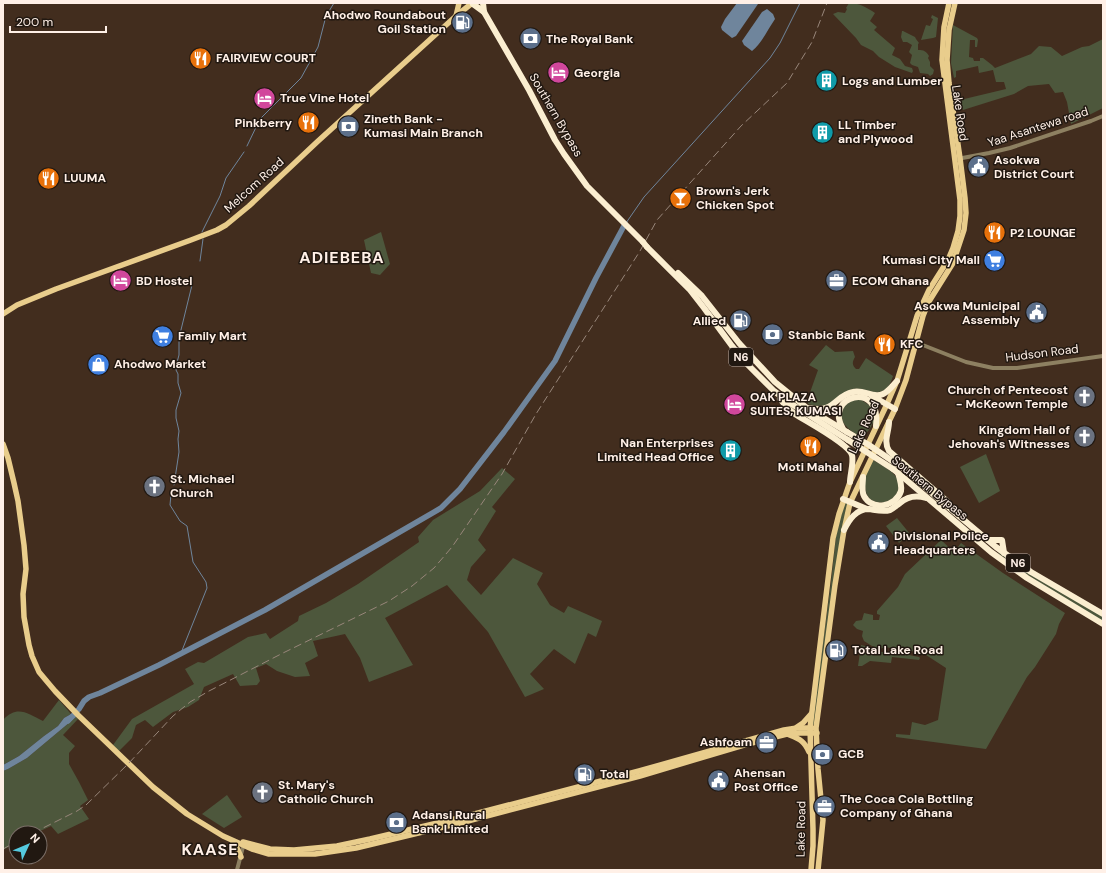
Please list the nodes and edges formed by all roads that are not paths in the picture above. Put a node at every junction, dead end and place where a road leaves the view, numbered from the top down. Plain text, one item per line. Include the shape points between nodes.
1 (459, 3) edge
2 (471, 3) edge
3 (483, 3) edge
4 (950, 3) edge
5 (955, 3) edge
6 (484, 12) junction
7 (456, 16) junction
8 (1103, 116) edge
9 (958, 159) junction
10 (691, 288) junction
11 (3, 314) edge
12 (910, 340) junction
13 (916, 342) junction
14 (1103, 356) edge
15 (897, 380) junction
16 (774, 391) junction
17 (871, 395) junction
18 (887, 404) junction
19 (807, 408) junction
20 (895, 409) junction
21 (889, 422) junction
22 (876, 426) junction
23 (845, 431) junction
24 (3, 444) edge
25 (895, 471) junction
26 (863, 477) junction
27 (850, 482) junction
28 (928, 498) junction
29 (843, 499) junction
30 (850, 503) junction
31 (867, 509) junction
32 (953, 510) junction
33 (844, 530) junction
34 (1103, 614) edge
35 (1103, 624) edge
36 (811, 714) junction
37 (797, 728) junction
38 (813, 730) junction
39 (787, 734) junction
40 (810, 755) junction
41 (221, 834) junction
42 (232, 840) junction
43 (244, 844) junction
44 (255, 850) junction
45 (240, 857) junction
46 (237, 870) edge
47 (811, 870) edge
48 (818, 870) edge

1 - 7 main road
2 - 6 highway, Southern Bypass / N6
2 - 7 main road, Melcom Road
3 - 6 highway, Southern Bypass / N6
4 - 9 main road, Lake Road via 943,31 942,60
5 - 9 main road, Lake Road via 949,30 947,60
6 - 10 highway, Southern Bypass / N6, bridge via 555,140 584,183
7 - 11 main road, Melcom Road via 249,206 217,230 56,289
8 - 9 street, Yaa Asantewa road via 1010,148
9 - 12 main road, Lake Road via 960,216 954,248 929,290
9 - 13 main road, Lake Road via 966,213 964,230 953,263 928,304
10 - 16 highway, Southern Bypass / N6 via 732,346
10 - 19 highway, Southern Bypass / N6 via 708,303 738,344 758,365
12 - 13 street, Hudson Road
12 - 15 main road, Lake Road
13 - 14 street, Hudson Road via 966,362 993,368 1017,368
13 - 20 main road, Lake Road
15 - 17 highway via 884,393
15 - 18 main road, Lake Road
16 - 25 highway, Southern Bypass / N6, bridge
16 - 27 highway via 793,414 850,451
17 - 18 highway
17 - 19 highway via 855,391 827,408
18 - 20 highway
18 - 22 main road, Lake Road
19 - 23 highway, Southern Bypass / N6
20 - 21 main road, Lake Road
21 - 26 main road, Lake Road
21 - 32 highway via 886,441 889,451 946,500
22 - 23 highway via 873,404 863,397 854,397 842,405 838,413
22 - 27 main road, Lake Road
23 - 32 highway, Southern Bypass / N6, bridge via 904,469
24 - 41 main road via 18,502 26,569 24,617 29,645 39,672 76,713 153,787 187,814
25 - 26 highway via 901,487 899,496 892,503 884,505 871,504 864,496
25 - 28 highway, Southern Bypass / N6
26 - 30 main road, Lake Road
27 - 29 main road, Lake Road
28 - 31 highway via 912,496 892,509
28 - 35 highway, Southern Bypass / N6 via 991,552 1027,578
29 - 30 highway
29 - 36 main road, Lake Road via 834,538
30 - 31 highway
30 - 33 main road, Lake Road
31 - 33 highway via 851,518
32 - 34 highway, Southern Bypass / N6 via 1031,572
33 - 38 main road, Lake Road
36 - 37 main road
36 - 38 main road, Lake Road
37 - 38 main road
37 - 43 main road via 463,817 337,846 294,850
38 - 39 main road
38 - 40 main road, Lake Road
38 - 48 main road, Lake Road via 823,820
39 - 40 main road via 804,743
39 - 44 main road via 640,776 356,848 315,854 269,854
40 - 47 main road, Lake Road via 813,846
41 - 42 main road
41 - 43 main road
42 - 43 main road
42 - 45 main road
43 - 44 main road
43 - 45 street
44 - 45 main road
45 - 46 street

